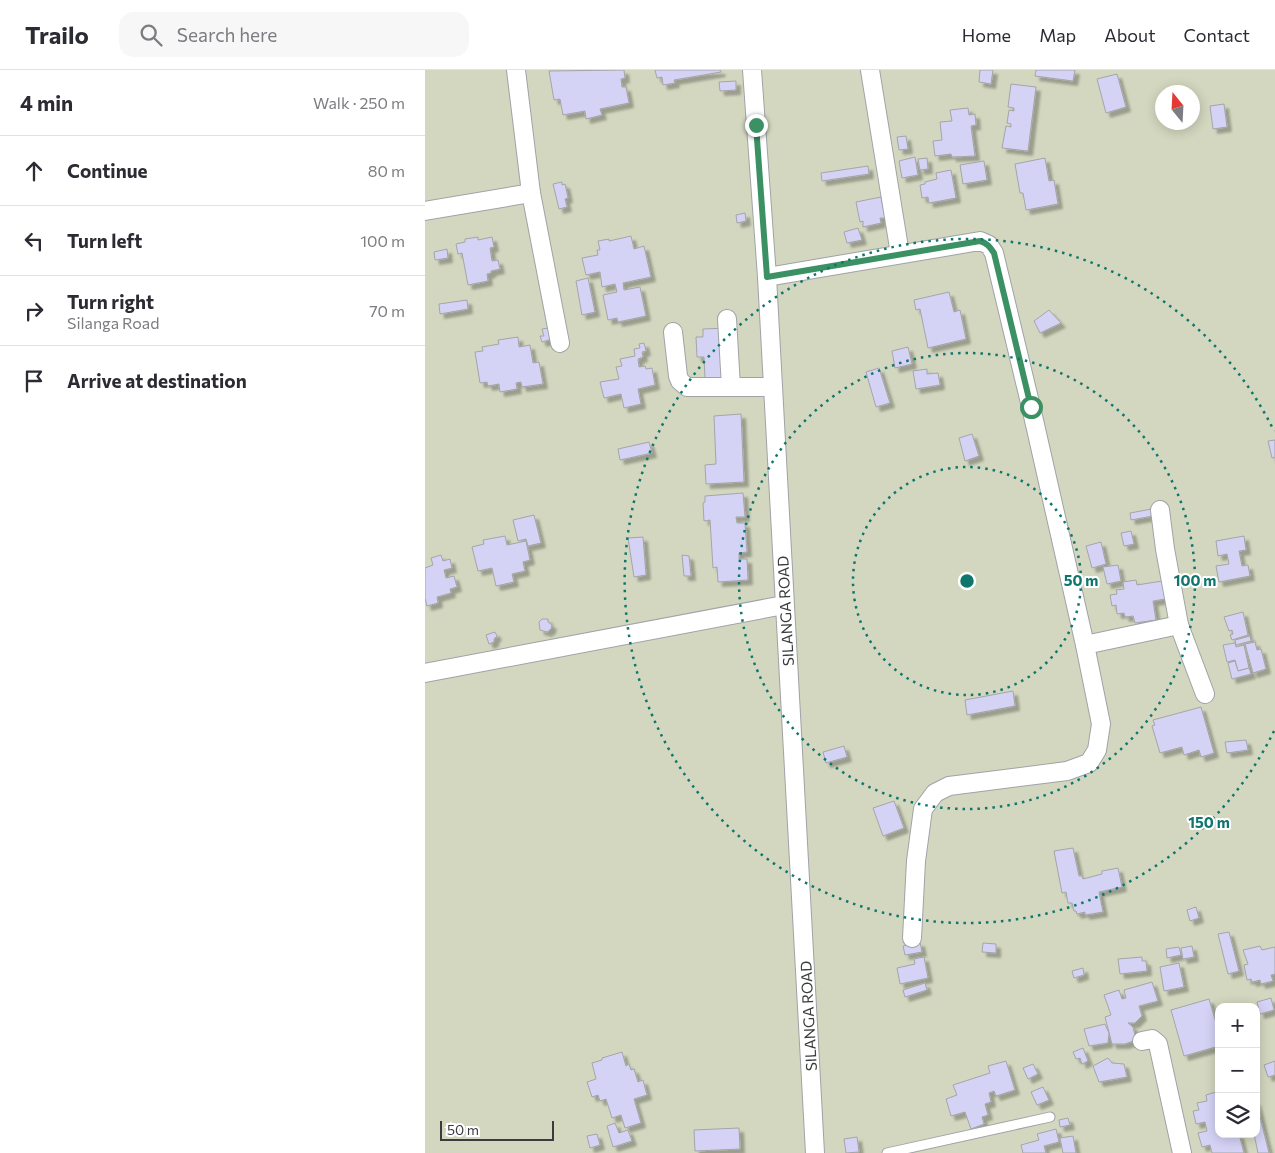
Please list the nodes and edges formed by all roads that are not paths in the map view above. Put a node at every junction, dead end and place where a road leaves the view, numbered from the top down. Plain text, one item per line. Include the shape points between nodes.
1 (516, 70) edge
2 (751, 70) edge
3 (869, 70) edge
4 (531, 193) junction
5 (425, 210) edge
6 (900, 254) junction
7 (767, 277) junction
8 (727, 319) dead end
9 (673, 332) dead end
10 (560, 343) dead end
11 (731, 387) junction
12 (773, 387) junction
13 (1160, 510) dead end
14 (784, 605) junction
15 (1179, 625) junction
16 (1085, 646) junction
17 (425, 673) edge
18 (1205, 694) dead end
19 (912, 938) dead end
20 (1142, 1041) dead end
21 (1051, 1117) dead end
22 (815, 1153) edge
23 (887, 1153) edge
24 (1182, 1153) edge

1 - 4 street
2 - 7 street, SILANGA ROAD
3 - 6 street
4 - 5 street
4 - 10 street
6 - 7 street
6 - 16 street via 980,241 989,245 994,253
7 - 12 street, SILANGA ROAD
8 - 11 street
9 - 11 street via 678,376 683,384
11 - 12 street
12 - 14 street, SILANGA ROAD
13 - 15 street
14 - 17 street
14 - 22 street, SILANGA ROAD
15 - 16 street
15 - 18 street
16 - 19 street via 1101,724 1097,750 1089,764 1067,771 949,786 935,793 923,809 916,861
20 - 24 street via 1152,1039 1158,1044
21 - 23 lane

